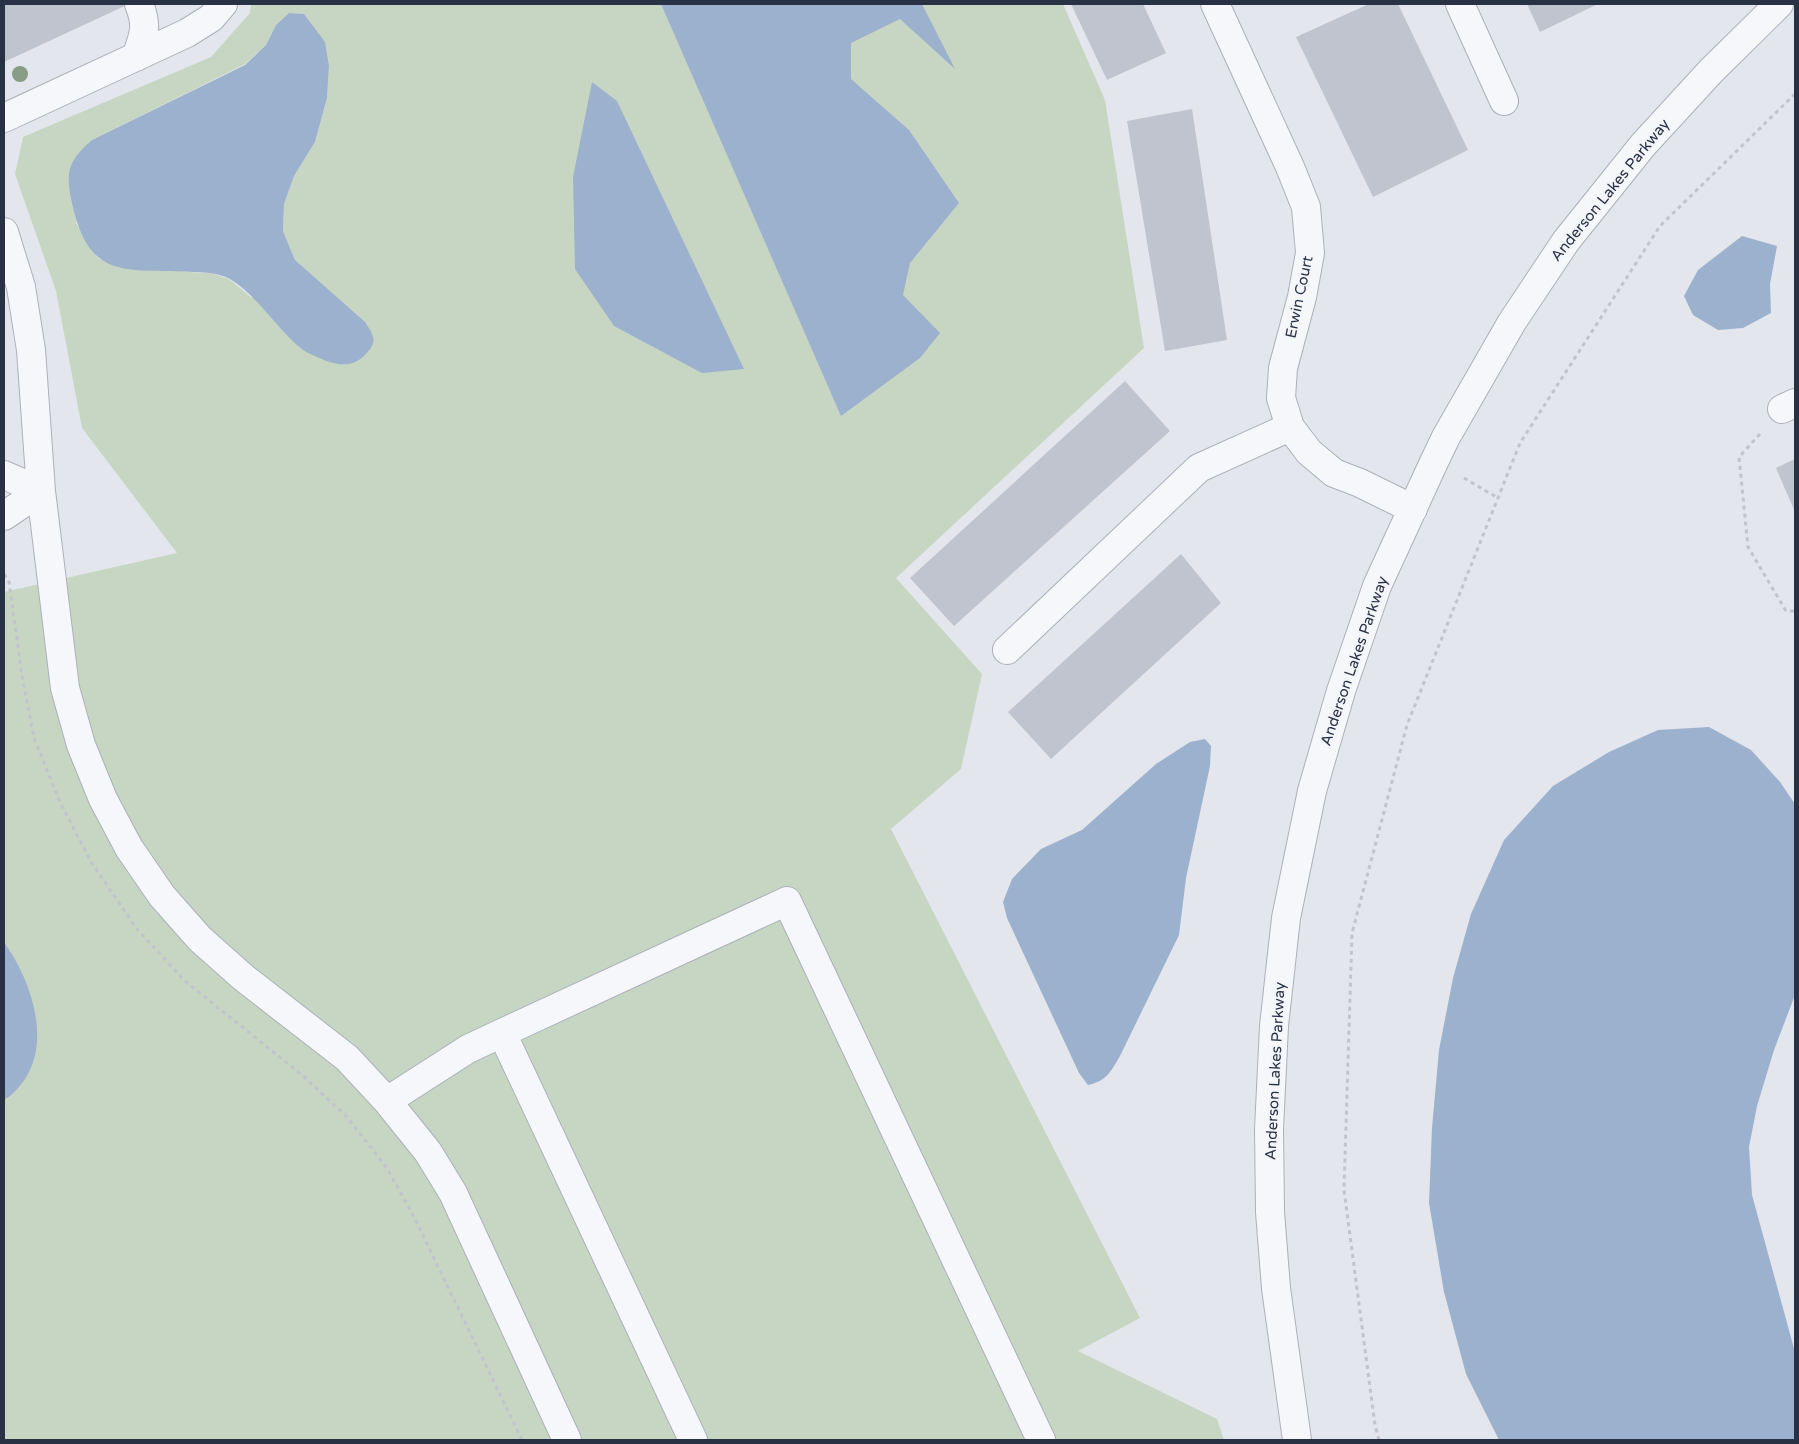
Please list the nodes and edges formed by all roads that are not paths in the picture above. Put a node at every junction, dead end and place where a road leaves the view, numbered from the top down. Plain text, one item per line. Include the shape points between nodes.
1 (139, 4) edge
2 (223, 4) edge
3 (1215, 4) edge
4 (1460, 4) edge
5 (1779, 4) edge
6 (136, 57) junction
7 (1504, 101) dead end
8 (4, 118) edge
9 (4, 232) edge
10 (1290, 427) junction
11 (4, 475) edge
12 (41, 491) junction
13 (1413, 509) junction
14 (4, 516) edge
15 (1007, 650) dead end
16 (502, 1033) junction
17 (387, 1101) junction
18 (567, 1440) edge
19 (693, 1440) edge
20 (1041, 1440) edge
21 (1297, 1440) edge

1 - 6 street via 145,18 144,35
2 - 6 street via 211,18 187,33
3 - 10 street, Erwin Court via 1306,207 1310,253 1283,368 1281,398
4 - 7 street
5 - 13 street, Anderson Lakes Parkway via 1643,145 1566,241 1512,322 1446,437
6 - 8 street
9 - 12 street via 21,287 31,350
10 - 13 street, Erwin Court via 1309,452 1334,472
10 - 15 street via 1199,468
11 - 12 street
12 - 14 street
12 - 17 street via 65,688 81,745 103,799 129,848 162,896 200,939 244,978 347,1058
13 - 21 street, Anderson Lakes Parkway via 1377,586 1341,692 1312,791 1286,918 1274,1026 1269,1129 1270,1212 1276,1288
16 - 17 street via 468,1049
16 - 19 street
16 - 20 street via 787,901
17 - 18 street via 428,1152 452,1193

